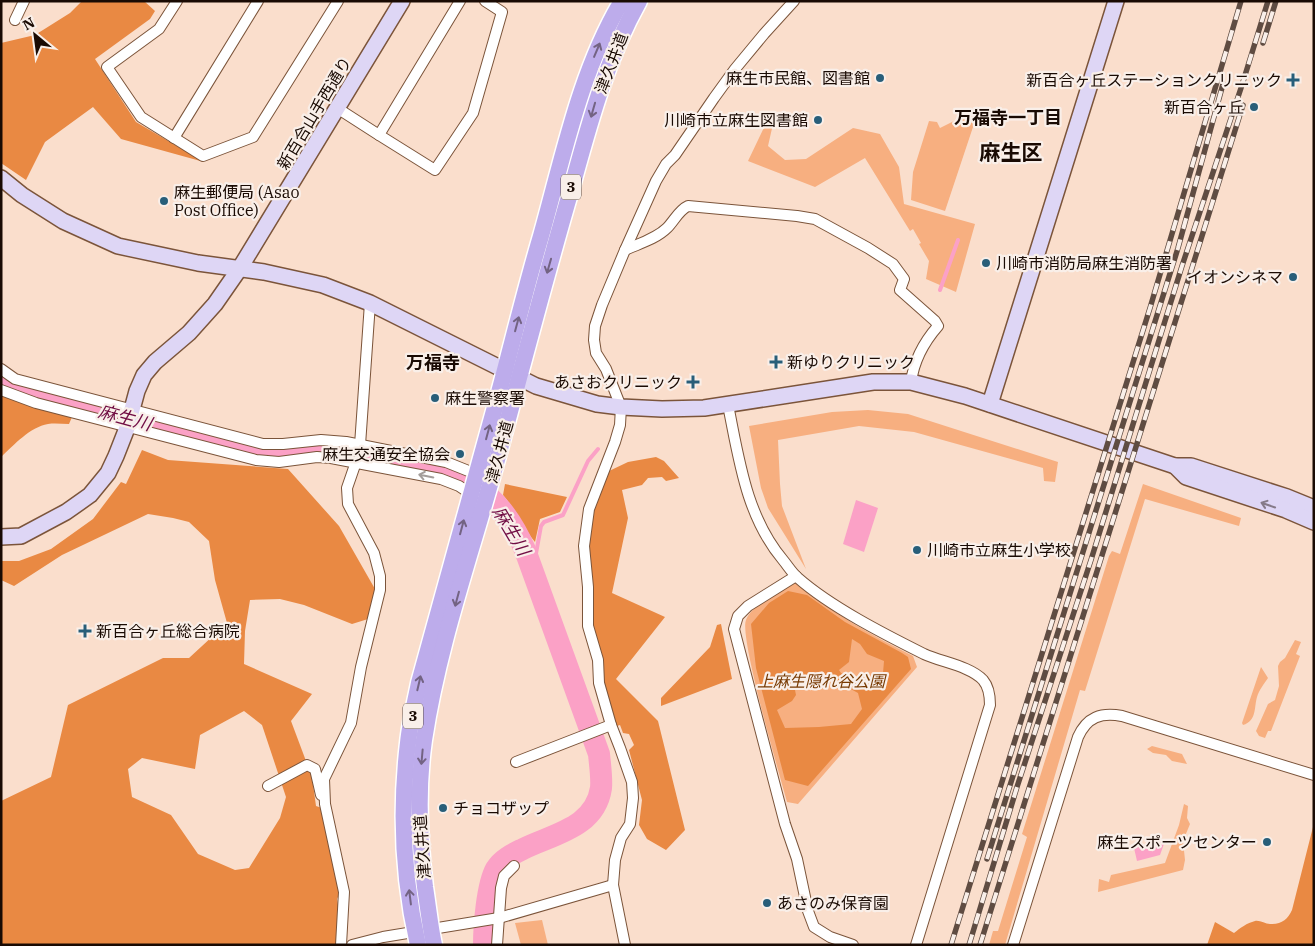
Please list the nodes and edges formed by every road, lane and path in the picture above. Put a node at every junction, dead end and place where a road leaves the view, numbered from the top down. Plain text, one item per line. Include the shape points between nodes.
1 (24, 1) edge
2 (176, 1) edge
3 (258, 1) edge
4 (338, 1) edge
5 (402, 1) edge
6 (460, 1) edge
7 (485, 1) edge
8 (622, 1) edge
9 (639, 1) edge
10 (794, 1) edge
11 (1116, 1) edge
12 (15, 20) dead end
13 (338, 108) junction
14 (380, 135) junction
15 (174, 138) junction
16 (1, 178) edge
17 (625, 250) junction
18 (240, 268) junction
19 (370, 304) junction
20 (1, 369) edge
21 (511, 374) junction
22 (911, 382) junction
23 (1, 390) edge
24 (990, 404) junction
25 (728, 405) junction
26 (621, 407) junction
27 (129, 418) junction
28 (360, 445) junction
29 (373, 450) junction
30 (356, 462) junction
31 (370, 464) junction
32 (1174, 466) junction
33 (473, 485) junction
34 (1314, 508) edge
35 (1314, 522) edge
36 (1, 537) edge
37 (796, 576) junction
38 (611, 725) junction
39 (516, 762) dead end
40 (1314, 775) edge
41 (268, 786) dead end
42 (326, 804) junction
43 (514, 866) dead end
44 (613, 886) junction
45 (496, 918) junction
46 (424, 938) edge
47 (341, 945) edge
48 (352, 945) edge
49 (497, 945) edge
50 (625, 945) edge
51 (853, 945) edge
52 (916, 945) edge
53 (1013, 945) edge

1 - 12 street
2 - 15 street via 159,29 107,67 141,117
3 - 15 street
4 - 15 street via 254,136 203,156
5 - 13 street, 新百合山手西通り
6 - 14 street
7 - 14 street via 502,12 473,113 435,170
21 -> 8 main road, 津久井道 / 3 via 585,82
9 -> 21 main road, 津久井道 / 3 via 625,26 600,88
10 - 17 street via 735,69 666,164
11 - 24 street
13 - 14 street
13 - 18 street, 新百合山手西通り
16 - 18 street via 63,221 118,246
17 - 22 street via 666,229 688,206 817,220 893,264 904,279 900,290 935,320 938,326 926,339 913,367
17 - 26 street via 602,305 594,340 596,354 606,369
18 - 19 street via 323,285
18 - 27 street, 新百合山手西通り via 215,304 189,333 144,375
19 - 21 street
19 - 28 street
20 - 27 street via 15,379
21 - 26 street via 536,386 597,404
33 -> 21 main road, 津久井道 / 3
21 -> 46 main road, 津久井道 / 3 via 488,495 433,687 424,741 419,818
22 - 24 street
22 - 25 street via 873,382
23 - 27 street via 36,403
24 - 32 street
25 - 26 street via 662,409
25 - 37 street via 743,481 755,515 775,551
26 - 38 street via 615,442 589,509 584,546 588,626
27 - 28 street via 262,444 321,440
27 - 30 street via 256,460 278,462 317,457
27 - 36 street, 新百合山手西通り via 108,473 90,495 36,529 21,536
28 - 29 street
29 - 31 street
29 - 33 street via 446,462
30 - 31 street
30 - 42 street via 347,488 348,504 374,553 380,590 351,723 324,779
33 -> 31 street via 459,486
32 - 34 street via 1191,466
35 -> 32 street via 1186,477
46 -> 33 main road, 津久井道 / 3 via 404,851 404,779 408,741 419,683
37 - 51 street via 748,606 738,616 734,629 814,927
37 - 52 street via 828,600 888,636 971,672 983,680 990,693 990,705
38 - 39 street
38 - 44 street via 632,782 633,798 630,824 621,838 615,860
40 - 53 street via 1122,716 1110,714 1091,720 1078,737
41 - 42 street via 308,765 315,769 319,791
42 - 47 street via 344,892
43 - 45 street via 504,876
44 - 45 street
44 - 50 street
45 - 46 street
45 - 49 street
46 - 48 street via 383,937

